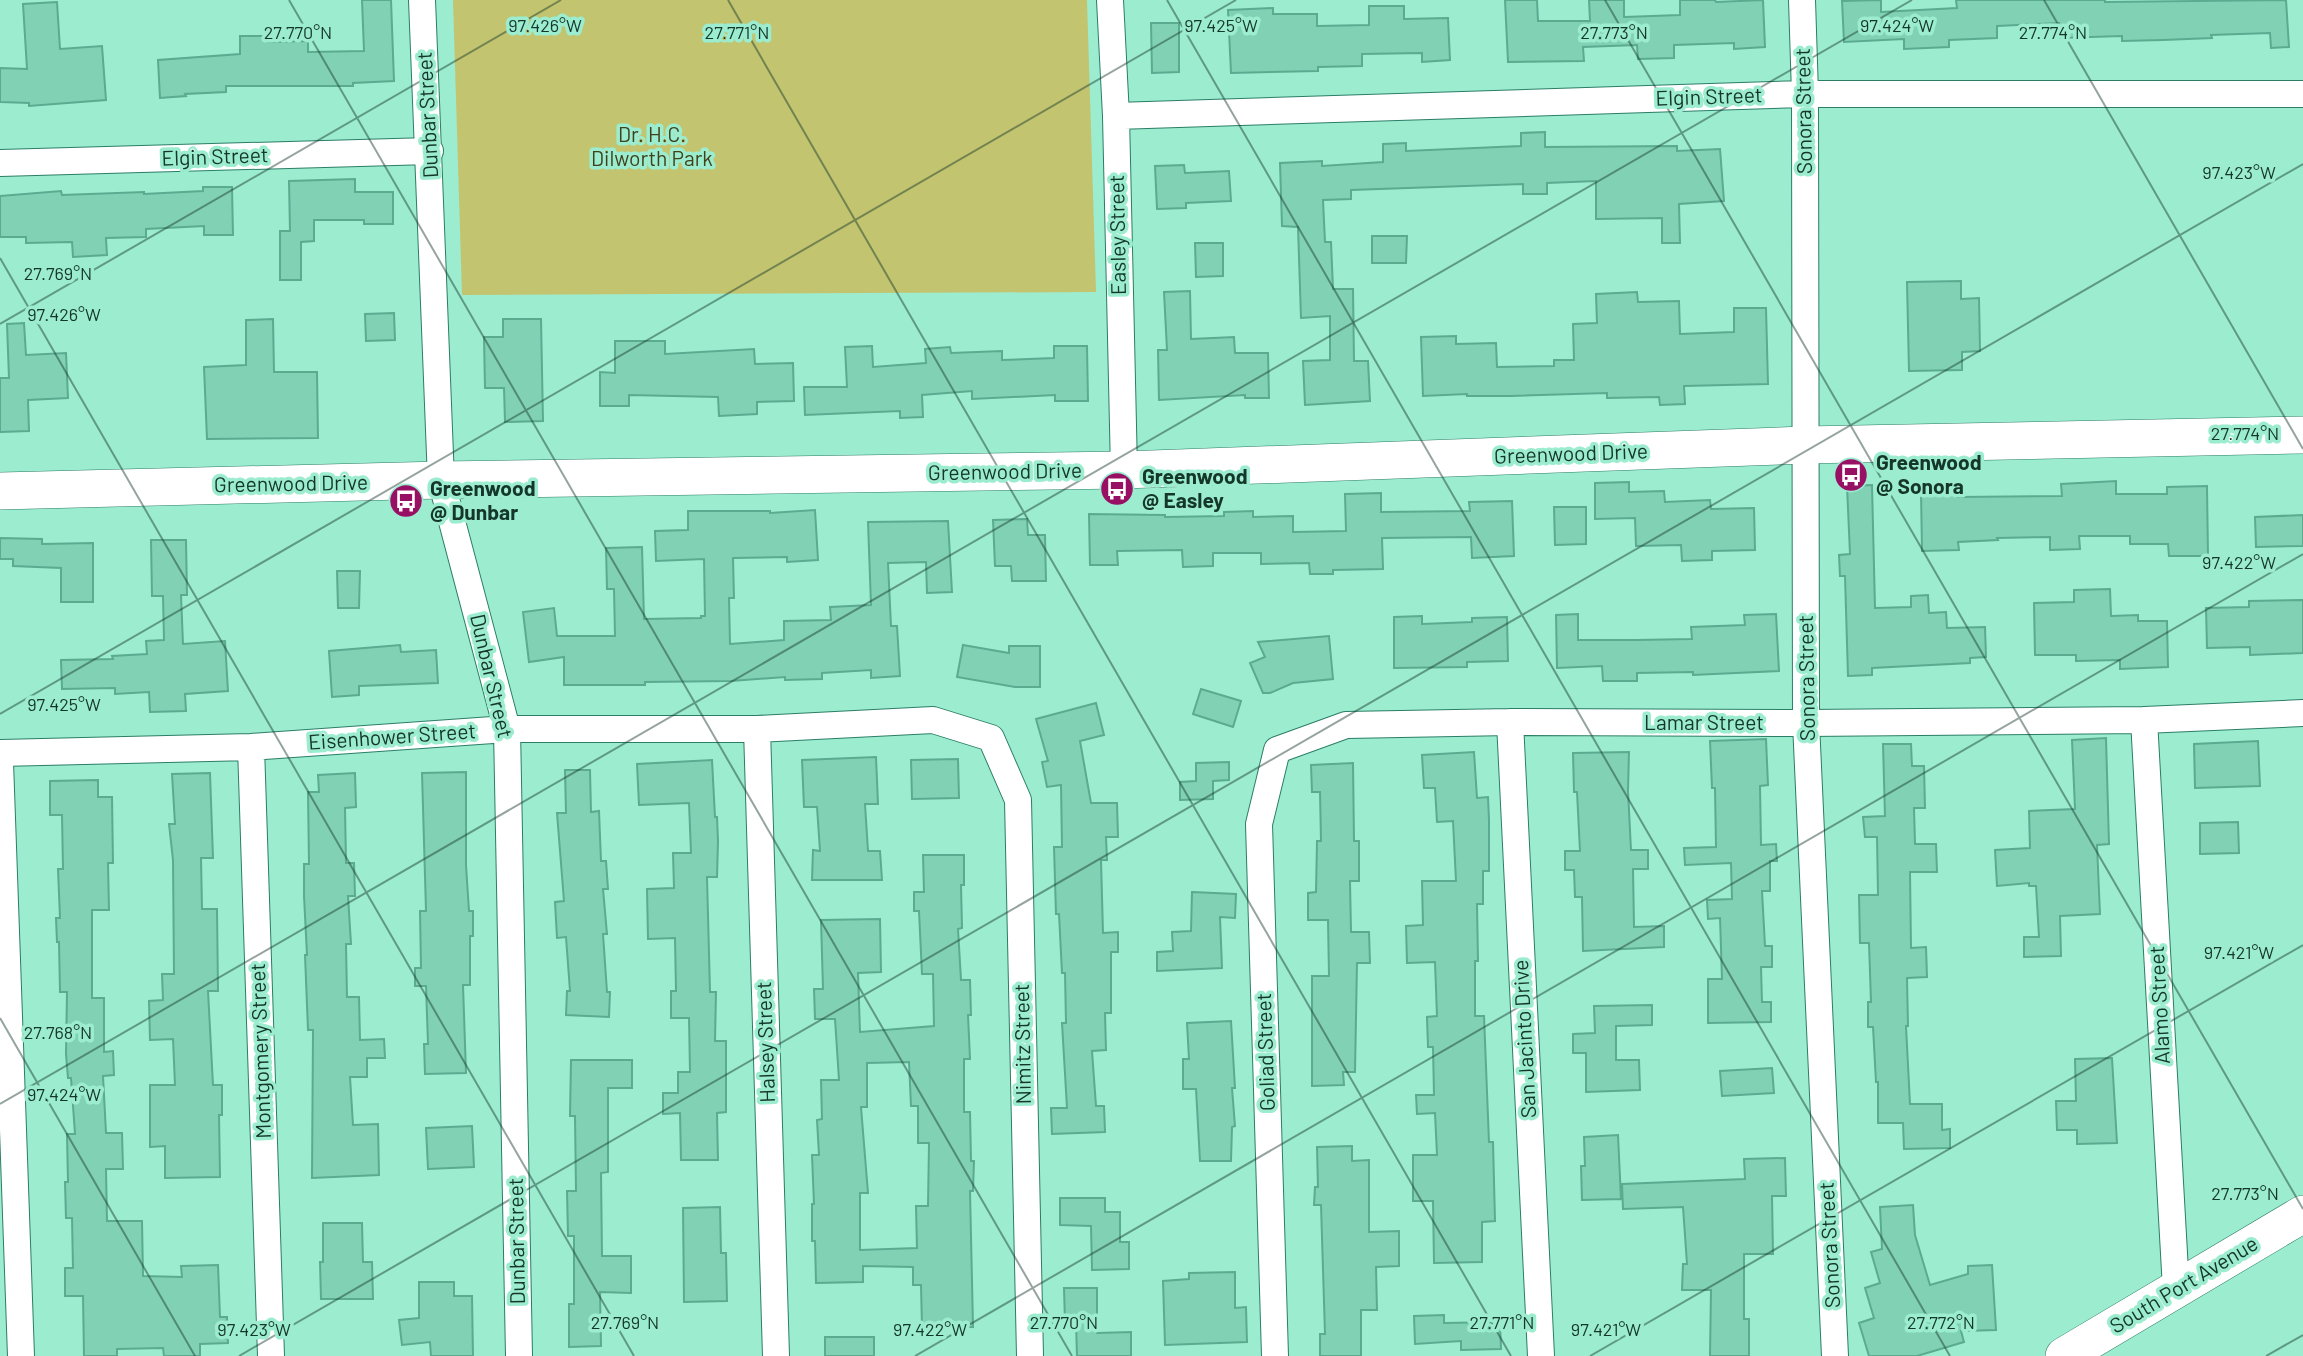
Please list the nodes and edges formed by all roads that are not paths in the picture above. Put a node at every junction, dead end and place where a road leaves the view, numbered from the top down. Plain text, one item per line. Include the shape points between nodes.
1 (422, 0) edge
2 (1110, 0) edge
3 (1802, 0) edge
4 (2303, 93) edge
5 (1805, 94) junction
6 (1116, 116) junction
7 (430, 151) junction
8 (0, 163) edge
9 (2303, 435) edge
10 (1805, 445) junction
11 (1124, 470) junction
12 (441, 480) junction
13 (0, 491) edge
14 (2303, 713) edge
15 (2144, 720) junction
16 (1510, 722) junction
17 (1806, 723) junction
18 (507, 729) junction
19 (757, 729) junction
20 (991, 738) joint
21 (251, 747) junction
22 (1277, 750) joint
23 (0, 753) edge
24 (0, 762) edge
25 (2303, 1214) edge
26 (2176, 1289) junction
27 (21, 1356) edge
28 (271, 1356) edge
29 (519, 1356) edge
30 (776, 1356) edge
31 (1030, 1356) edge
32 (1275, 1356) edge
33 (1541, 1356) edge
34 (1835, 1356) edge
35 (2064, 1356) edge

1 - 7 street, Dunbar Street
2 - 6 street, Easley Street
3 - 5 street, Sonora Street
4 - 5 street, Elgin Street
5 - 6 street, Elgin Street
5 - 10 street, Sonora Street
6 - 11 street, Easley Street
7 - 8 street, Elgin Street
7 - 12 street, Dunbar Street
9 - 10 main road, Greenwood Drive
10 - 11 main road, Greenwood Drive
10 - 17 street, Sonora Street
11 - 12 main road, Greenwood Drive
12 - 13 main road, Greenwood Drive
12 - 18 street, Dunbar Street
14 - 15 street, Lamar Street
15 - 17 street, Lamar Street
15 - 26 street, Alamo Street
16 - 17 street, Lamar Street
16 - 22 street, Lamar Street via 1346,725
16 - 33 street, San Jacinto Drive
17 - 34 street, Sonora Street
18 - 19 street, Eisenhower Street
18 - 21 street, Eisenhower Street
18 - 29 street, Dunbar Street
19 - 20 street, Eisenhower Street via 933,720
19 - 30 street, Halsey Street
20 - 31 street, Nimitz Street via 1018,800
21 - 23 street, Eisenhower Street
21 - 28 street, Montgomery Street
22 - 32 street, Goliad Street via 1259,824
24 - 27 street
25 - 26 main road, South Port Avenue
26 - 35 main road, South Port Avenue

